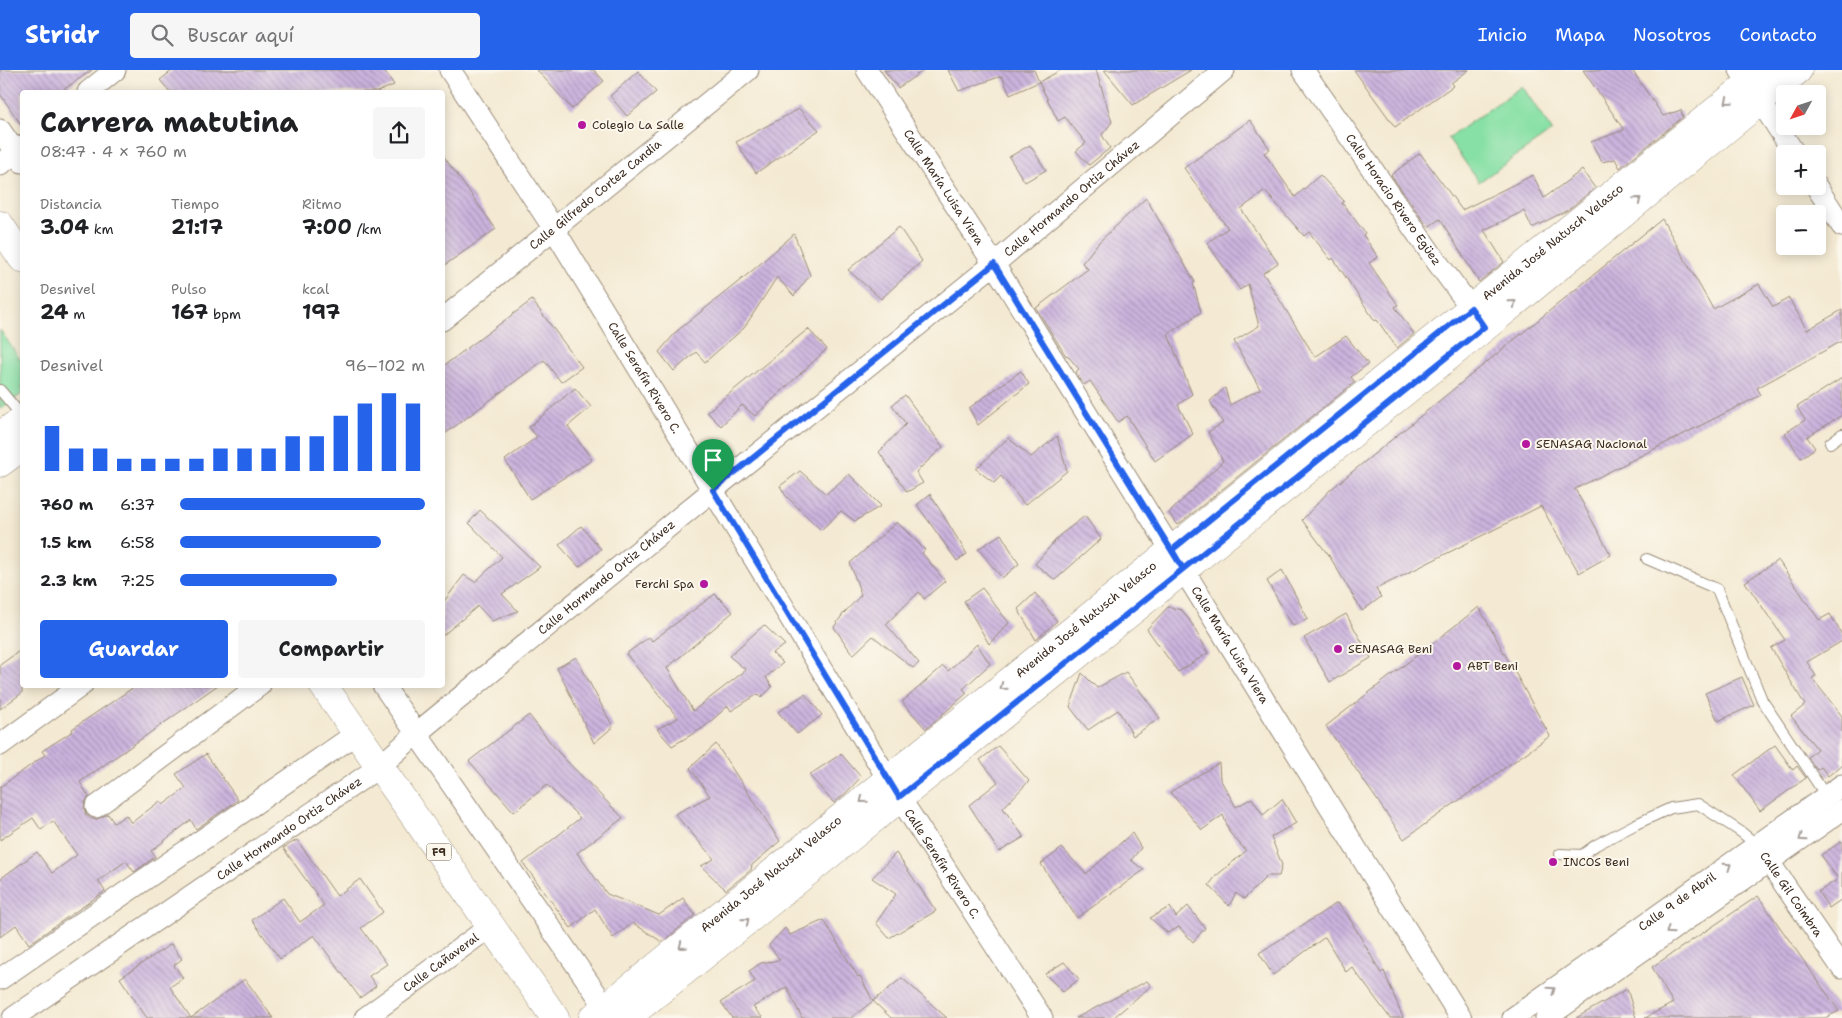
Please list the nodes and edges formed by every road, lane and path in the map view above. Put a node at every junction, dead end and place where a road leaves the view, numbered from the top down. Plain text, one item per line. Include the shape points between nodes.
1 (115, 70) edge
2 (450, 70) edge
3 (748, 70) edge
4 (867, 70) edge
5 (1224, 70) edge
6 (1303, 70) edge
7 (1798, 70) edge
8 (1754, 81) edge
9 (90, 90) edge
10 (0, 130) edge
11 (1790, 145) edge
12 (15, 156) edge
13 (1822, 195) edge
14 (0, 225) edge
15 (1842, 226) edge
16 (554, 229) junction
17 (20, 255) edge
18 (994, 264) junction
19 (445, 318) edge
20 (1478, 318) junction
21 (0, 390) edge
22 (20, 415) edge
23 (20, 420) edge
24 (1842, 434) edge
25 (0, 436) edge
26 (1830, 443) dead end
27 (20, 448) edge
28 (0, 463) edge
29 (713, 490) junction
30 (1647, 559) dead end
31 (1178, 560) junction
32 (78, 688) edge
33 (256, 688) edge
34 (325, 688) edge
35 (385, 688) edge
36 (417, 733) junction
37 (356, 734) junction
38 (0, 745) edge
39 (379, 767) junction
40 (894, 788) junction
41 (1837, 797) edge
42 (96, 807) dead end
43 (1763, 853) junction
44 (1560, 854) dead end
45 (492, 926) junction
46 (1842, 968) edge
47 (0, 979) edge
48 (610, 1015) edge
49 (13, 1018) edge
50 (366, 1018) edge
51 (555, 1018) edge
52 (1042, 1018) edge
53 (1461, 1018) edge
54 (1513, 1018) edge
55 (1546, 1018) edge

1 - 9 street
2 - 16 street, Calle Serafín Rivero C.
3 - 16 street, Calle Gilfredo Cortez Candia
4 - 18 street, Calle María Luisa Viera
5 - 18 street, Calle Hormando Ortiz Chávez
6 - 20 street, Calle Horacio Rivero Egüez
7 - 8 main road, Avenida José Natusch Velasco
8 - 11 street
8 - 20 main road, Avenida José Natusch Velasco
10 - 12 street
13 - 15 street
14 - 17 main road
16 - 19 street, Calle Gilfredo Cortez Candia
16 - 29 street, Calle Serafín Rivero C.
18 - 29 street, Calle Hormando Ortiz Chávez
18 - 31 street, Calle María Luisa Viera
20 - 31 main road, Avenida José Natusch Velasco
21 - 22 lane
23 - 25 main road
24 - 26 lane
27 - 28 main road
29 - 36 street, Calle Hormando Ortiz Chávez
29 - 40 street, Calle Serafín Rivero C.
30 - 41 lane via 1717,589 1762,700
31 - 40 main road, Avenida José Natusch Velasco
31 - 53 street, Calle María Luisa Viera
32 - 38 street
33 - 42 street
34 - 37 main road, F9
35 - 36 street
36 - 39 street, Calle Hormando Ortiz Chávez
36 - 48 street
37 - 39 main road, F9
37 - 47 street
39 - 45 main road, F9
39 - 49 street, Calle Hormando Ortiz Chávez
40 - 48 main road, Avenida José Natusch Velasco
40 - 52 street, Calle Serafín Rivero C.
41 - 43 street, Calle 9 de Abril
43 - 44 lane via 1741,832 1698,804 1671,808 1582,855
43 - 46 street, Calle Gil Coimbra
54 -> 43 street, Calle 9 de Abril
43 -> 55 street, Calle 9 de Abril
45 - 50 street, Calle Cañaveral
45 - 51 main road, F9

